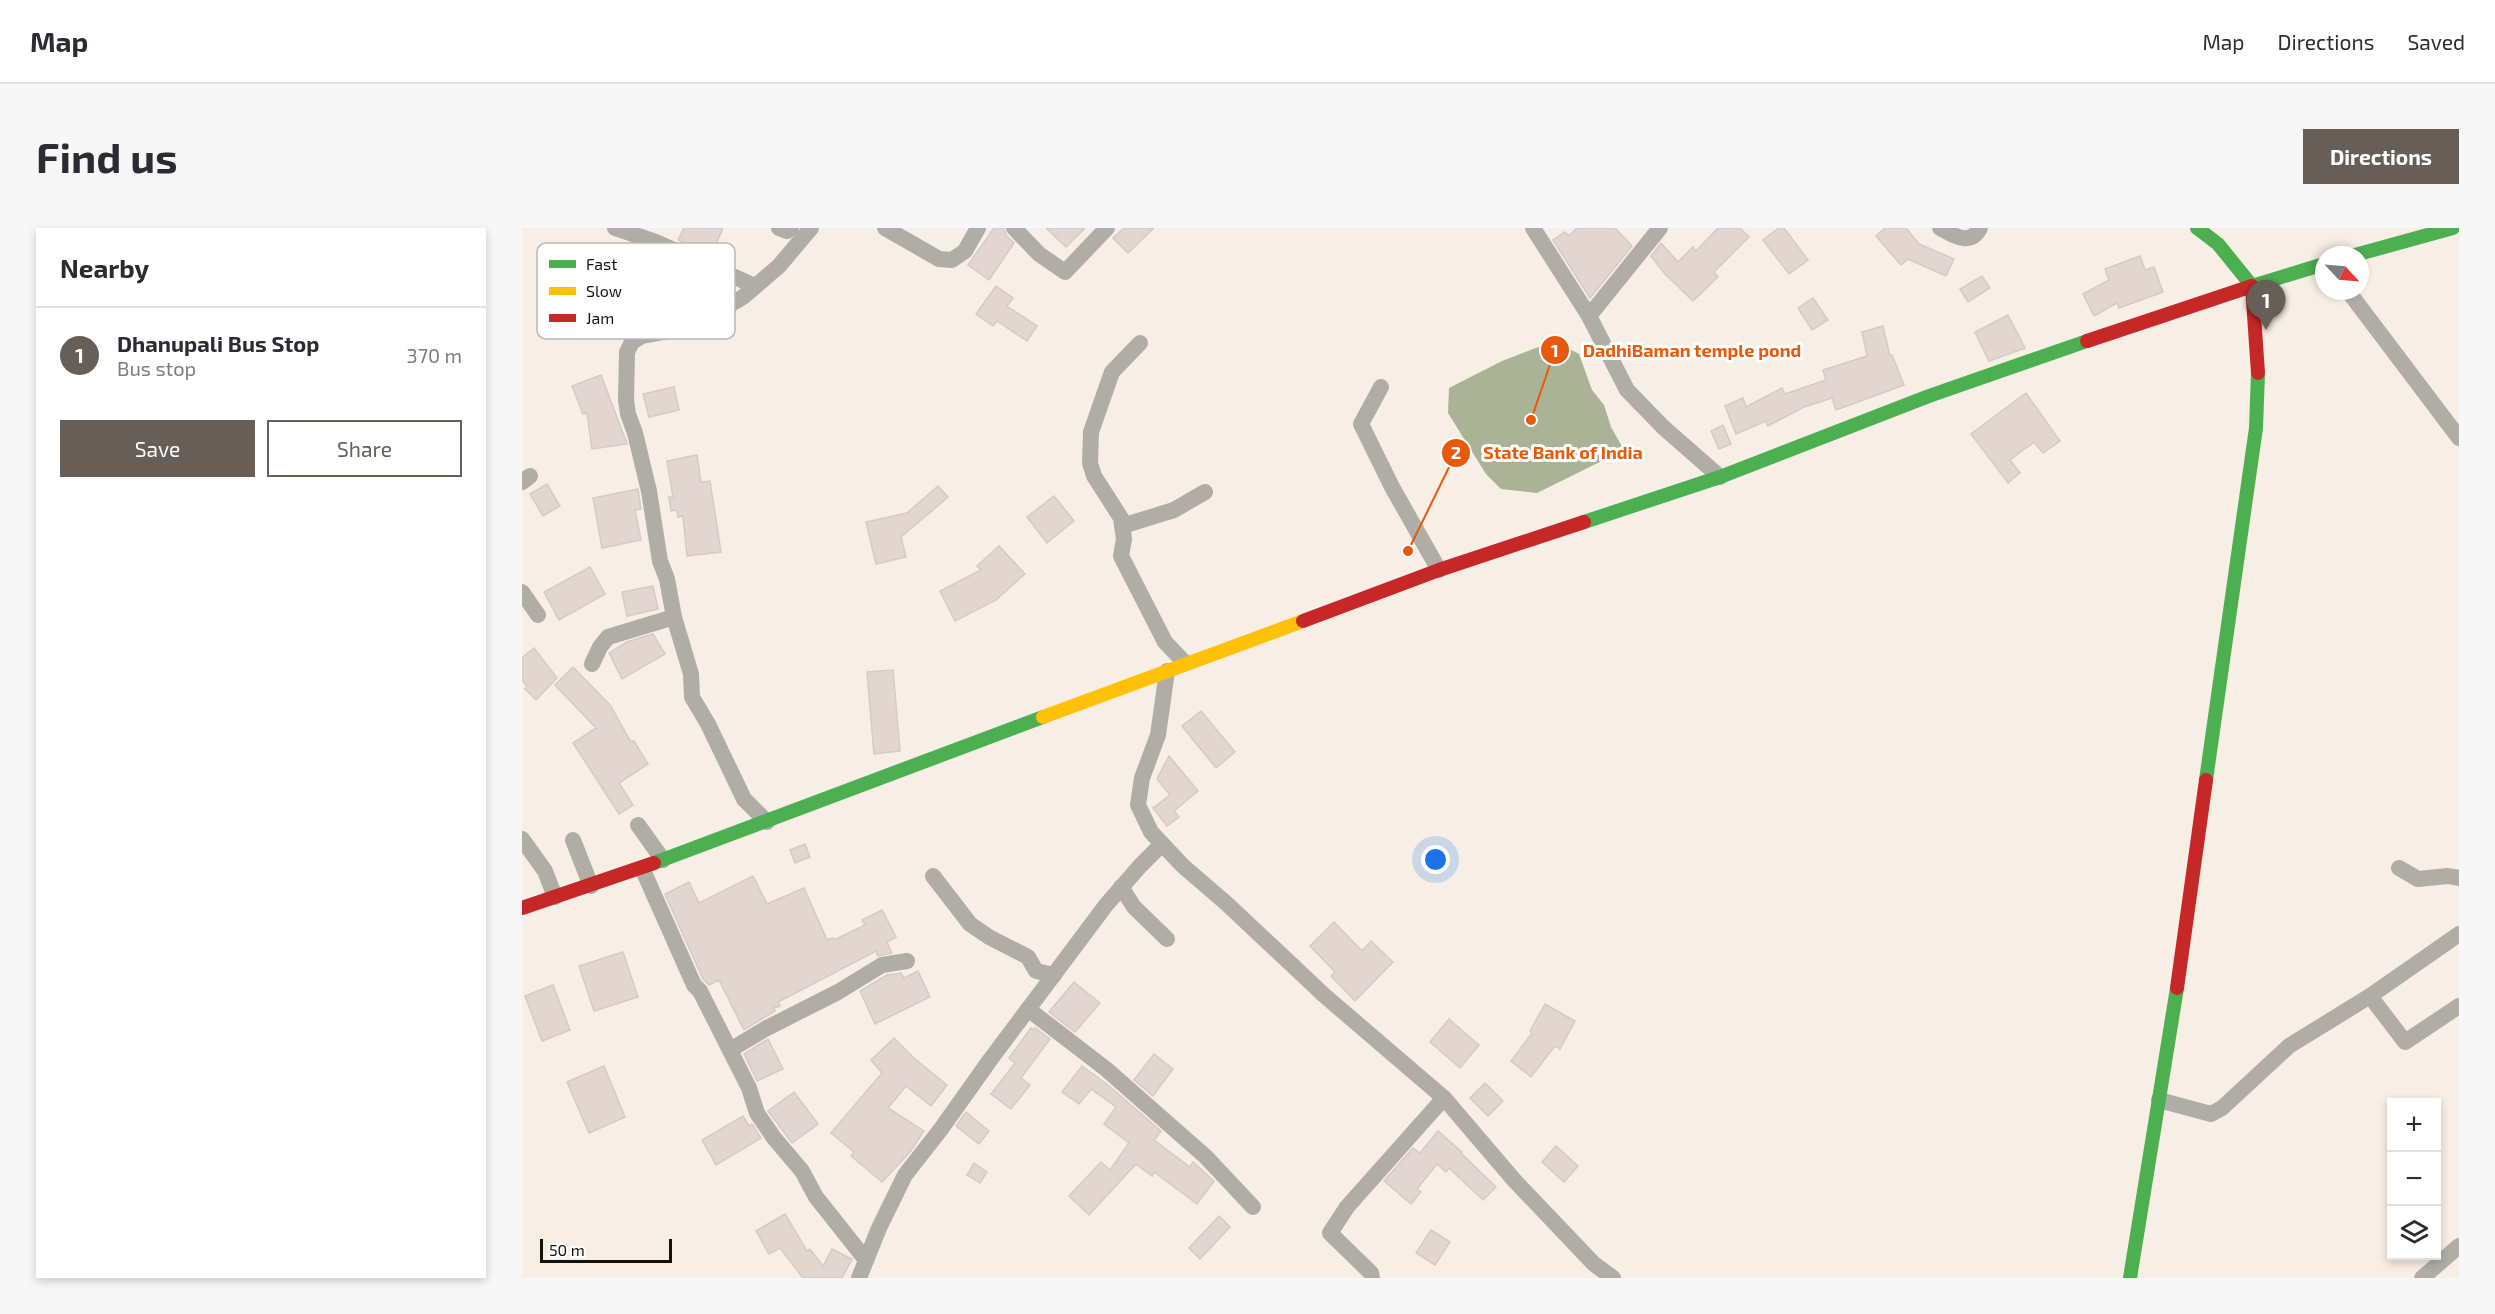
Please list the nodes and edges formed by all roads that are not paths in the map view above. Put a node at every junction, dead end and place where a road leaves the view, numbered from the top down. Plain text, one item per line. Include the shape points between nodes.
1 (615, 228) edge
2 (779, 228) edge
3 (790, 228) edge
4 (811, 228) edge
5 (885, 228) edge
6 (978, 228) edge
7 (1014, 228) edge
8 (1107, 228) edge
9 (1533, 228) edge
10 (1660, 228) edge
11 (1940, 228) edge
12 (1980, 228) edge
13 (2197, 228) edge
14 (2205, 228) edge
15 (2453, 228) edge
16 (658, 243) edge
17 (2217, 244) junction
18 (2369, 251) edge
19 (2315, 267) edge
20 (735, 277) edge
21 (755, 286) junction
22 (2252, 286) junction
23 (2355, 300) edge
24 (735, 302) edge
25 (1589, 316) junction
26 (637, 339) edge
27 (1140, 343) dead end
28 (1380, 387) dead end
29 (2459, 438) edge
30 (1720, 477) junction
31 (1205, 492) dead end
32 (1122, 526) junction
33 (1439, 570) junction
34 (522, 592) edge
35 (538, 615) dead end
36 (674, 617) junction
37 (1185, 663) junction
38 (592, 664) dead end
39 (1167, 671) junction
40 (767, 822) junction
41 (638, 825) dead end
42 (522, 839) edge
43 (573, 840) dead end
44 (1162, 844) junction
45 (663, 860) junction
46 (642, 868) junction
47 (2399, 868) dead end
48 (933, 876) dead end
49 (2459, 878) edge
50 (591, 886) junction
51 (1121, 887) junction
52 (555, 897) junction
53 (522, 908) edge
54 (2459, 934) edge
55 (1167, 939) dead end
56 (907, 961) dead end
57 (1054, 975) junction
58 (2370, 996) junction
59 (2459, 1006) edge
60 (1028, 1009) junction
61 (730, 1050) junction
62 (1444, 1098) junction
63 (2159, 1100) junction
64 (1253, 1207) dead end
65 (2459, 1246) edge
66 (866, 1260) junction
67 (859, 1278) edge
68 (1372, 1278) edge
69 (1613, 1278) edge
70 (2130, 1278) edge
71 (2422, 1278) edge

1 - 16 street
2 - 3 street
4 - 21 street via 779,266
5 - 6 street via 939,259 952,260 965,251
7 - 8 street via 1039,254 1065,272
9 - 25 street
10 - 25 street
11 - 12 street via 1962,239
13 - 17 street
14 - 17 street
15 - 18 street
17 - 22 street
19 - 22 street
20 - 21 street
21 - 24 street
22 - 30 street via 2171,310 1929,396
22 - 63 street via 2259,358 2256,428
23 - 29 street
25 - 30 street via 1627,390
26 - 36 street via 627,352 626,400
27 - 32 street via 1112,372 1091,432 1090,463 1094,476 1121,518
28 - 33 street via 1362,424
30 - 33 street
31 - 32 street via 1174,510
32 - 37 street via 1121,556 1165,642
33 - 37 street
34 - 35 street
36 - 38 street via 608,637
36 - 40 street via 691,674 692,697 744,799
37 - 39 street
39 - 40 street
39 - 44 street via 1158,735 1142,778 1138,805 1151,832
40 - 45 street
41 - 45 street
42 - 52 street via 545,871
43 - 50 street
44 - 51 street
44 - 62 street via 1324,996
45 - 46 street
46 - 50 street
46 - 61 street via 694,985
47 - 49 street via 2418,879
48 - 57 street via 970,924 1028,957 1036,971
50 - 52 street
51 - 55 street via 1134,907
51 - 57 street
52 - 53 street
54 - 58 street
56 - 61 street via 882,965
57 - 60 street
58 - 59 street via 2405,1042
58 - 63 street via 2289,1046 2211,1114
60 - 64 street via 1106,1069 1206,1157
60 - 66 street via 905,1175
61 - 66 street via 757,1113
62 - 68 street via 1347,1206 1330,1233
62 - 69 street via 1514,1180 1594,1264
63 - 70 street
65 - 71 street
66 - 67 street

